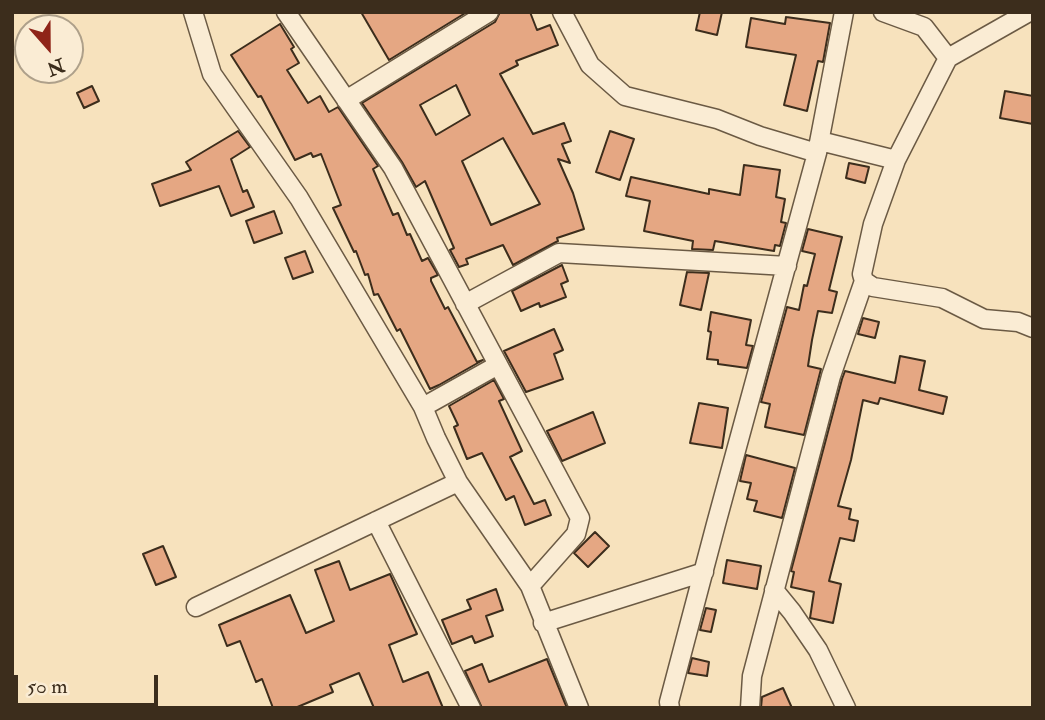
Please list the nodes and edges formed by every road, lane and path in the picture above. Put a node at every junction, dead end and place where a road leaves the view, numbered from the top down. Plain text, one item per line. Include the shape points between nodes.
1 (193, 12) edge
2 (286, 12) edge
3 (489, 12) edge
4 (562, 12) edge
5 (844, 12) edge
6 (883, 12) edge
7 (1029, 12) edge
8 (948, 58) junction
9 (346, 100) junction
10 (819, 147) junction
11 (896, 160) junction
12 (787, 266) junction
13 (864, 281) junction
14 (465, 304) junction
15 (1033, 328) edge
16 (498, 365) junction
17 (423, 407) junction
18 (458, 482) junction
19 (376, 521) junction
20 (704, 572) junction
21 (530, 586) junction
22 (774, 590) junction
23 (196, 607) dead end
24 (543, 623) junction
25 (664, 706) edge
26 (471, 708) edge
27 (579, 708) edge
28 (750, 708) edge
29 (846, 708) edge

1 - 17 street via 212,74 299,198
2 - 9 street
3 - 9 street
4 - 10 street via 590,65 625,96 717,119 760,136
5 - 10 street
6 - 8 street via 924,27
7 - 8 street
8 - 11 street
9 - 14 street via 393,168
10 - 11 street
10 - 12 street
11 - 13 street via 873,224
12 - 14 street via 559,253
12 - 20 street
13 - 15 street via 873,288 942,298 984,318
13 - 22 street via 831,376
14 - 16 street
16 - 17 street
16 - 21 street via 580,519 576,534
17 - 18 street
18 - 19 street
18 - 21 street
19 - 23 street
19 - 26 street
20 - 24 street
20 - 25 street
21 - 24 street
22 - 28 street via 752,676
22 - 29 street via 818,650
24 - 27 street

